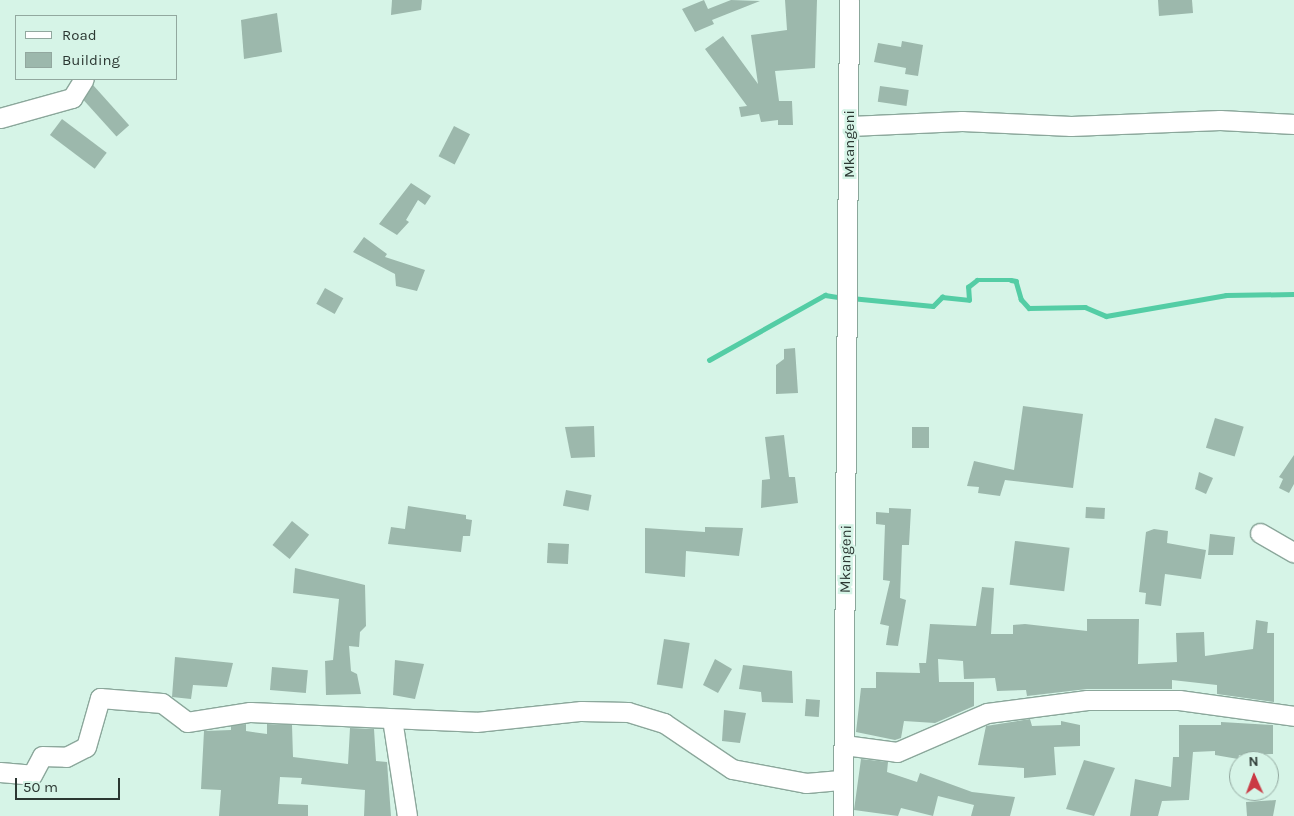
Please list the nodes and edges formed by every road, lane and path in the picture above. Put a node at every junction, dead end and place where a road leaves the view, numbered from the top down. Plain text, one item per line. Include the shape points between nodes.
1 (848, 0) edge
2 (83, 80) edge
3 (0, 118) edge
4 (1294, 124) edge
5 (850, 126) junction
6 (1260, 533) dead end
7 (1294, 553) edge
8 (1294, 716) edge
9 (392, 719) junction
10 (844, 745) junction
11 (0, 772) edge
12 (844, 780) junction
13 (407, 816) edge
14 (843, 816) edge

1 - 5 street, Mkangeni
2 - 3 street via 72,98
4 - 5 street via 1220,120 1071,126 962,121
5 - 10 street, Mkangeni
6 - 7 street
8 - 10 street via 1179,700 1086,700 987,713 897,752
9 - 11 street via 250,712 188,722 162,703 100,698 86,747 66,757 42,756 32,775
9 - 12 street via 476,722 581,711 628,712 664,723 732,769 806,783
9 - 13 street
10 - 12 street, Mkangeni
12 - 14 street, Mkangeni

